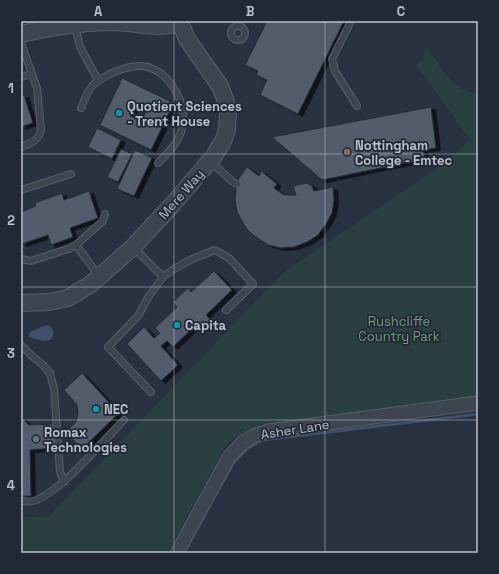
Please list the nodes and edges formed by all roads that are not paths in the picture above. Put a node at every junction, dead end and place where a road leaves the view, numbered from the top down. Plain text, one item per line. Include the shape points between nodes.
1 (180, 21) edge
2 (246, 21) edge
3 (352, 21) edge
4 (114, 22) edge
5 (75, 24) junction
6 (241, 27) dead end
7 (21, 34) edge
8 (21, 43) edge
9 (32, 74) junction
10 (21, 77) edge
11 (98, 80) junction
12 (357, 106) dead end
13 (81, 108) dead end
14 (21, 147) edge
15 (210, 161) junction
16 (158, 163) dead end
17 (71, 174) dead end
18 (237, 184) dead end
19 (21, 190) edge
20 (105, 214) dead end
21 (76, 245) junction
22 (133, 247) junction
23 (21, 259) edge
24 (100, 276) junction
25 (163, 277) junction
26 (21, 303) edge
27 (226, 310) dead end
28 (21, 345) edge
29 (151, 392) dead end
30 (478, 403) edge
31 (124, 420) dead end
32 (64, 482) junction
33 (21, 501) edge
34 (177, 553) edge

1 - 4 street, Mere Way via 174,24 155,25
1 - 15 street, Mere Way via 187,39 220,86 225,98 228,112 227,130
2 - 6 lane
3 - 12 lane via 332,59 335,71
4 - 5 street, Mere Way
5 - 7 street, Mere Way
5 - 11 lane via 80,47
8 - 9 lane
9 - 10 lane
9 - 14 lane via 37,88 41,130 35,142
11 - 13 lane via 91,87
11 - 16 lane via 122,68 148,67 160,74 176,91 183,113 182,127 171,150
15 - 18 lane
15 - 22 street, Mere Way
17 - 19 lane
20 - 21 lane via 103,221
21 - 23 lane via 30,261
21 - 24 lane
22 - 24 street, Mere Way
22 - 25 lane
24 - 26 street, Mere Way via 68,298
25 - 27 lane via 193,258 215,250 222,253 253,284
25 - 29 lane via 138,316 108,347
28 - 32 lane via 50,373 54,390 60,472
30 - 34 street, Asher Lane via 268,431 254,436 243,442 229,457
31 - 32 lane
32 - 33 lane via 34,501

